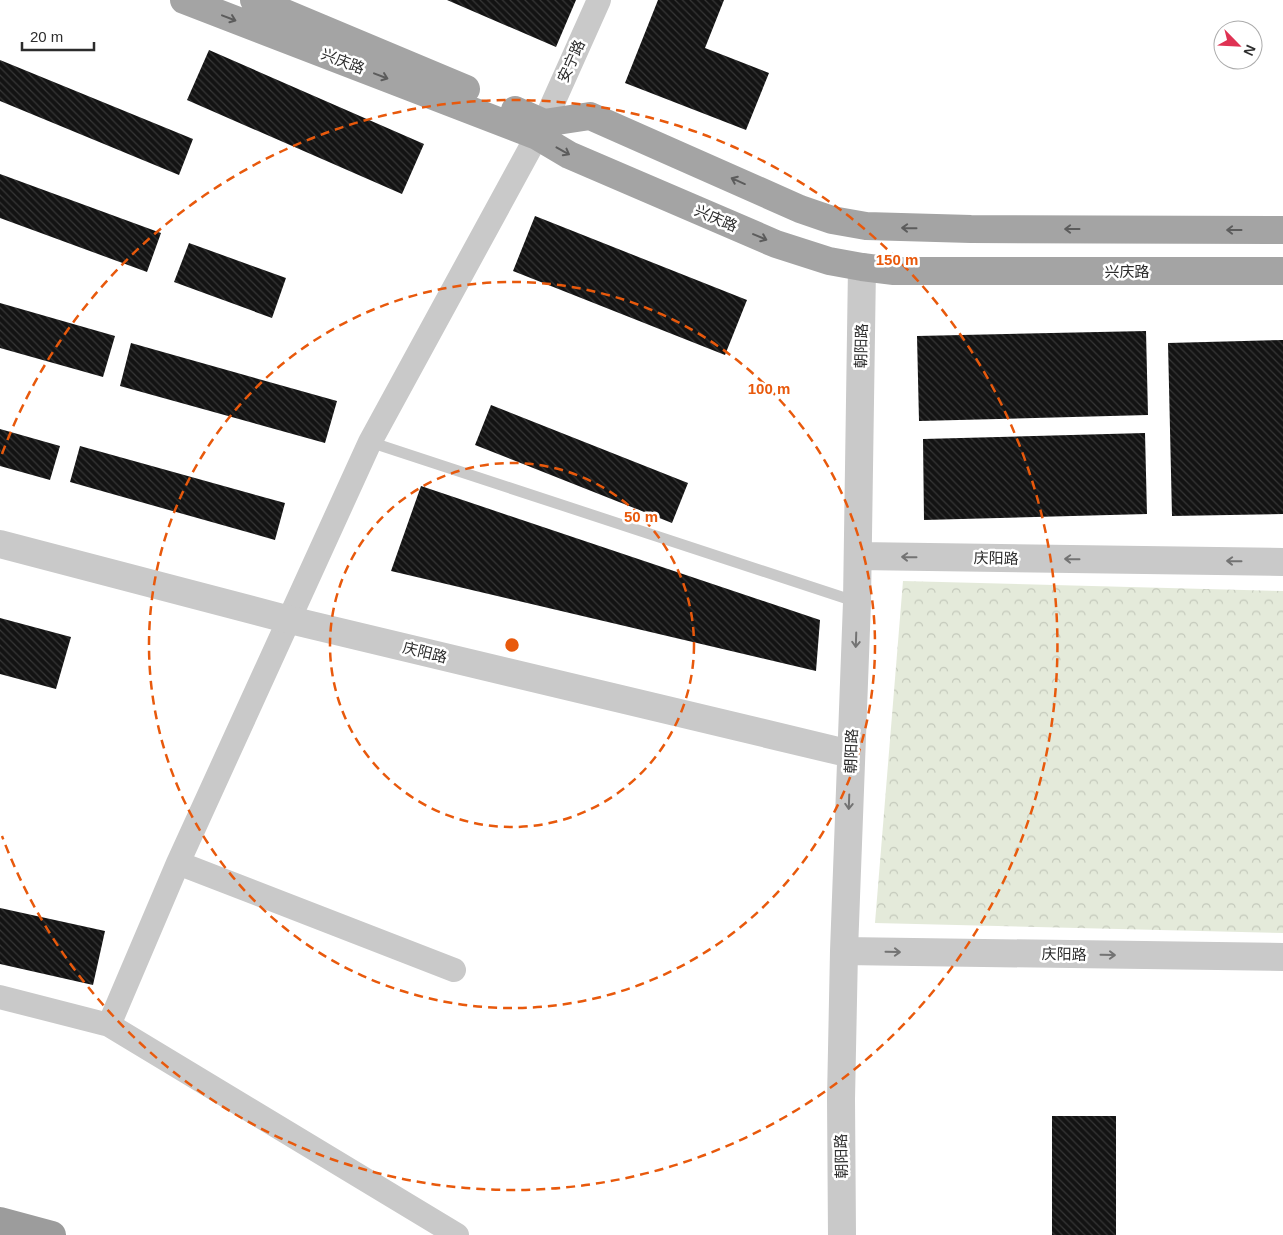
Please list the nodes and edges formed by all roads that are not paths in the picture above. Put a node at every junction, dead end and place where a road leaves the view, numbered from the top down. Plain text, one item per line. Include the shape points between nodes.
1 (184, 0) edge
2 (254, 0) edge
3 (598, 0) edge
4 (541, 129) junction
5 (1283, 230) edge
6 (868, 268) junction
7 (1283, 271) edge
8 (370, 442) junction
9 (0, 544) edge
10 (863, 556) junction
11 (1283, 562) edge
12 (857, 602) junction
13 (290, 620) junction
14 (851, 754) junction
15 (178, 863) junction
16 (849, 951) junction
17 (1283, 957) edge
18 (454, 970) dead end
19 (0, 997) edge
20 (109, 1026) junction
21 (0, 1220) edge
22 (52, 1235) edge
23 (457, 1235) edge
24 (842, 1235) edge
25 (852, 1235) edge

1 -> 4 main road, 兴庆路
2 - 4 main road, 兴庆路
3 - 4 street, 安宁路
5 -> 4 main road, 兴庆路 via 866,226 832,220 800,209 590,116
4 -> 6 main road, 兴庆路 via 568,154 776,244
4 - 8 street, 安宁路
6 - 7 main road, 兴庆路
6 - 10 street, 朝阳路
8 - 12 lane
8 - 13 street, 安宁路
9 - 13 street, 庆阳路
11 -> 10 street, 庆阳路
10 - 12 street, 朝阳路
12 -> 14 street, 朝阳路
13 - 14 street, 庆阳路
13 - 15 street, 安宁路
14 -> 16 street, 朝阳路
15 - 18 street
15 - 20 street, 安宁路
16 -> 17 street, 庆阳路
16 - 24 street, 朝阳路 via 841,1099
16 - 25 street, 朝阳路
19 - 20 street
20 - 23 street
21 - 22 highway

